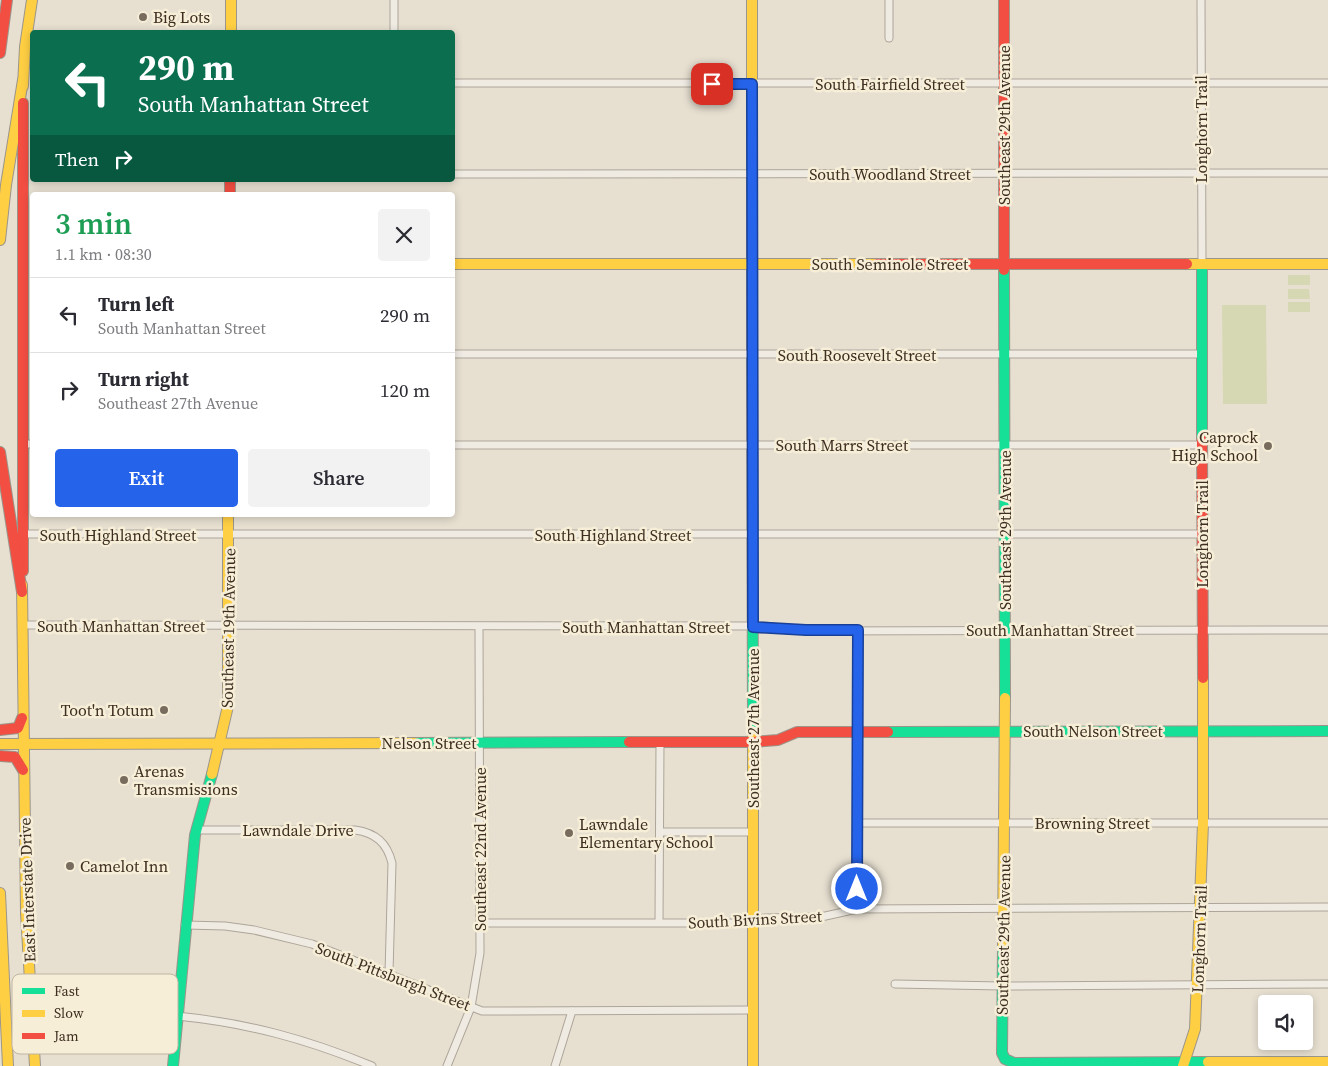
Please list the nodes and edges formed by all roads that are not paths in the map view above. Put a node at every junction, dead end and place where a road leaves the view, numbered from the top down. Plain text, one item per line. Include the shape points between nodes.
1 (7, 0) edge
2 (32, 0) edge
3 (231, 0) edge
4 (394, 0) edge
5 (752, 0) edge
6 (889, 0) edge
7 (1004, 0) edge
8 (1201, 0) edge
9 (231, 30) edge
10 (394, 30) edge
11 (889, 38) dead end
12 (0, 53) edge
13 (23, 80) junction
14 (455, 83) edge
15 (752, 84) junction
16 (1004, 84) junction
17 (1202, 84) junction
18 (1328, 84) edge
19 (1328, 173) edge
20 (455, 174) edge
21 (752, 174) junction
22 (1004, 174) junction
23 (1202, 174) junction
24 (0, 240) edge
25 (28, 264) edge
26 (455, 264) edge
27 (752, 264) junction
28 (1004, 264) junction
29 (1202, 264) junction
30 (1328, 264) edge
31 (28, 354) edge
32 (455, 354) edge
33 (1004, 354) junction
34 (1202, 354) junction
35 (752, 355) junction
36 (28, 444) edge
37 (455, 445) edge
38 (752, 445) junction
39 (1004, 445) junction
40 (1202, 445) junction
41 (0, 452) edge
42 (228, 517) edge
43 (24, 534) junction
44 (1202, 534) junction
45 (228, 535) junction
46 (752, 535) junction
47 (1005, 535) junction
48 (22, 592) junction
49 (23, 625) junction
50 (229, 626) junction
51 (478, 627) junction
52 (753, 627) junction
53 (858, 630) junction
54 (1005, 630) junction
55 (1202, 630) junction
56 (1328, 630) edge
57 (23, 716) junction
58 (0, 730) edge
59 (1005, 731) junction
60 (1202, 731) junction
61 (1328, 731) edge
62 (857, 732) junction
63 (660, 742) junction
64 (753, 742) junction
65 (221, 743) junction
66 (479, 743) junction
67 (0, 744) edge
68 (24, 744) junction
69 (0, 756) edge
70 (24, 771) junction
71 (857, 823) junction
72 (1005, 823) junction
73 (1203, 823) junction
74 (1328, 823) edge
75 (196, 830) junction
76 (660, 832) junction
77 (753, 832) junction
78 (0, 893) edge
79 (1200, 906) junction
80 (1328, 907) edge
81 (1005, 908) junction
82 (857, 909) junction
83 (753, 920) junction
84 (659, 922) junction
85 (480, 923) junction
86 (185, 925) junction
87 (1, 926) edge
88 (389, 973) junction
89 (29, 974) edge
90 (895, 984) dead end
91 (1198, 984) junction
92 (1328, 984) edge
93 (1002, 986) junction
94 (178, 1005) edge
95 (471, 1007) junction
96 (753, 1010) junction
97 (572, 1011) junction
98 (178, 1016) edge
99 (12, 1020) edge
100 (1328, 1062) edge
101 (1184, 1064) edge
102 (8, 1066) edge
103 (372, 1066) edge
104 (447, 1066) edge
105 (554, 1066) edge
106 (753, 1066) edge

1 - 12 main road
2 - 13 main road
3 - 9 main road
4 - 10 street
5 - 15 main road, Southeast 27th Avenue
6 - 11 street
7 - 16 main road, Southeast 29th Avenue
8 - 17 street, Longhorn Trail
13 - 24 main road
13 - 25 main road
14 - 15 street, South Fairfield Street
15 - 16 street, South Fairfield Street
15 - 21 main road, Southeast 27th Avenue
16 - 17 street, South Fairfield Street
16 - 22 main road, Southeast 29th Avenue
17 - 18 street, South Fairfield Street
17 - 23 street, Longhorn Trail
19 - 23 street, South Woodland Street
20 - 21 street, South Woodland Street
21 - 22 street, South Woodland Street
21 - 27 main road, Southeast 27th Avenue
22 - 23 street, South Woodland Street
22 - 28 main road, Southeast 29th Avenue
23 - 29 street, Longhorn Trail
25 - 31 main road
26 - 27 main road, South Seminole Street
27 - 28 main road, South Seminole Street
27 - 35 main road, Southeast 27th Avenue
28 - 29 main road, South Seminole Street
28 - 33 main road, Southeast 29th Avenue
29 - 30 main road, South Seminole Street
29 - 34 main road, Longhorn Trail
31 - 36 main road
32 - 35 street, South Roosevelt Street
33 - 34 street, South Roosevelt Street
33 - 35 street, South Roosevelt Street
33 - 39 main road, Southeast 29th Avenue
34 - 40 main road, Longhorn Trail
35 - 38 main road, Southeast 27th Avenue
36 - 43 main road
37 - 38 street, South Marrs Street
38 - 39 street, South Marrs Street
38 - 46 main road, Southeast 27th Avenue
39 - 40 street, South Marrs Street
39 - 47 main road, Southeast 29th Avenue
40 - 44 main road, Longhorn Trail
41 - 48 main road
42 - 45 main road, Southeast 19th Avenue
43 - 45 street, South Highland Street
43 - 48 main road
44 - 47 street, South Highland Street
44 - 55 main road, Longhorn Trail
45 - 46 street, South Highland Street
45 - 50 main road, Southeast 19th Avenue
46 - 47 street, South Highland Street
46 - 52 main road, Southeast 27th Avenue
47 - 54 main road, Southeast 29th Avenue
48 - 49 main road, East Interstate Drive
49 - 50 street, South Manhattan Street
49 - 57 main road, East Interstate Drive
50 - 51 street, South Manhattan Street
50 - 65 main road, Southeast 19th Avenue via 228,706
51 - 52 street, South Manhattan Street
51 - 66 street, Southeast 22nd Avenue
52 - 53 street, South Manhattan Street
52 - 64 main road, Southeast 27th Avenue
53 - 54 street, South Manhattan Street
53 - 62 street
54 - 55 street, South Manhattan Street
54 - 59 main road, Southeast 29th Avenue
55 - 56 street, South Manhattan Street
55 - 60 main road, Longhorn Trail
57 - 58 main road via 18,728
57 - 68 main road, East Interstate Drive
59 - 60 main road, South Nelson Street
59 - 62 main road, South Nelson Street
59 - 72 main road, Southeast 29th Avenue
60 - 61 main road, South Nelson Street
60 - 73 main road, Longhorn Trail
62 - 64 main road, Nelson Street via 797,732 778,740
62 - 71 street
63 - 64 main road, Nelson Street
63 - 66 main road, Nelson Street
63 - 76 street
64 - 77 main road, Southeast 27th Avenue
65 - 66 main road, Nelson Street
65 - 68 main road, Nelson Street
65 - 75 main road, Southeast 19th Avenue
66 - 85 street, Southeast 22nd Avenue
67 - 68 main road, Nelson Street
68 - 70 main road, East Interstate Drive
69 - 70 main road via 15,758
70 - 89 main road, East Interstate Drive
71 - 72 street, Browning Street
71 - 82 street
72 - 73 street, Browning Street
72 - 81 main road, Southeast 29th Avenue
73 - 74 street, Browning Street
73 - 79 main road, Longhorn Trail
75 - 86 main road, Southeast 19th Avenue
75 - 88 street, Lawndale Drive via 356,830 380,839 392,863
76 - 77 street
76 - 84 street
77 - 83 main road, Southeast 27th Avenue
78 - 87 main road
79 - 80 street, South Bivins Street
79 - 81 street, South Bivins Street
79 - 91 main road, Longhorn Trail
81 - 82 street, South Bivins Street
81 - 93 main road, Southeast 29th Avenue
82 - 83 street, South Bivins Street via 821,917
83 - 84 street, South Bivins Street
83 - 96 main road, Southeast 27th Avenue
84 - 85 street, South Bivins Street
85 - 95 street, Southeast 22nd Avenue via 480,953
86 - 88 street, South Pittsburgh Street via 225,926 283,936
86 - 94 main road, Southeast 19th Avenue
87 - 99 main road via 6,944
87 - 102 main road
88 - 95 street, South Pittsburgh Street
90 - 93 street
91 - 92 street
91 - 93 street
91 - 101 main road, Longhorn Trail via 1194,1036
93 - 101 main road, Southeast 29th Avenue via 1002,1053 1014,1063
95 - 97 street, South Pittsburgh Street via 482,1010
95 - 104 street, Southeast 22nd Avenue
96 - 97 street, South Pittsburgh Street
96 - 106 main road, Southeast 27th Avenue
97 - 105 street
98 - 103 street via 224,1020 291,1036
100 - 101 main road

